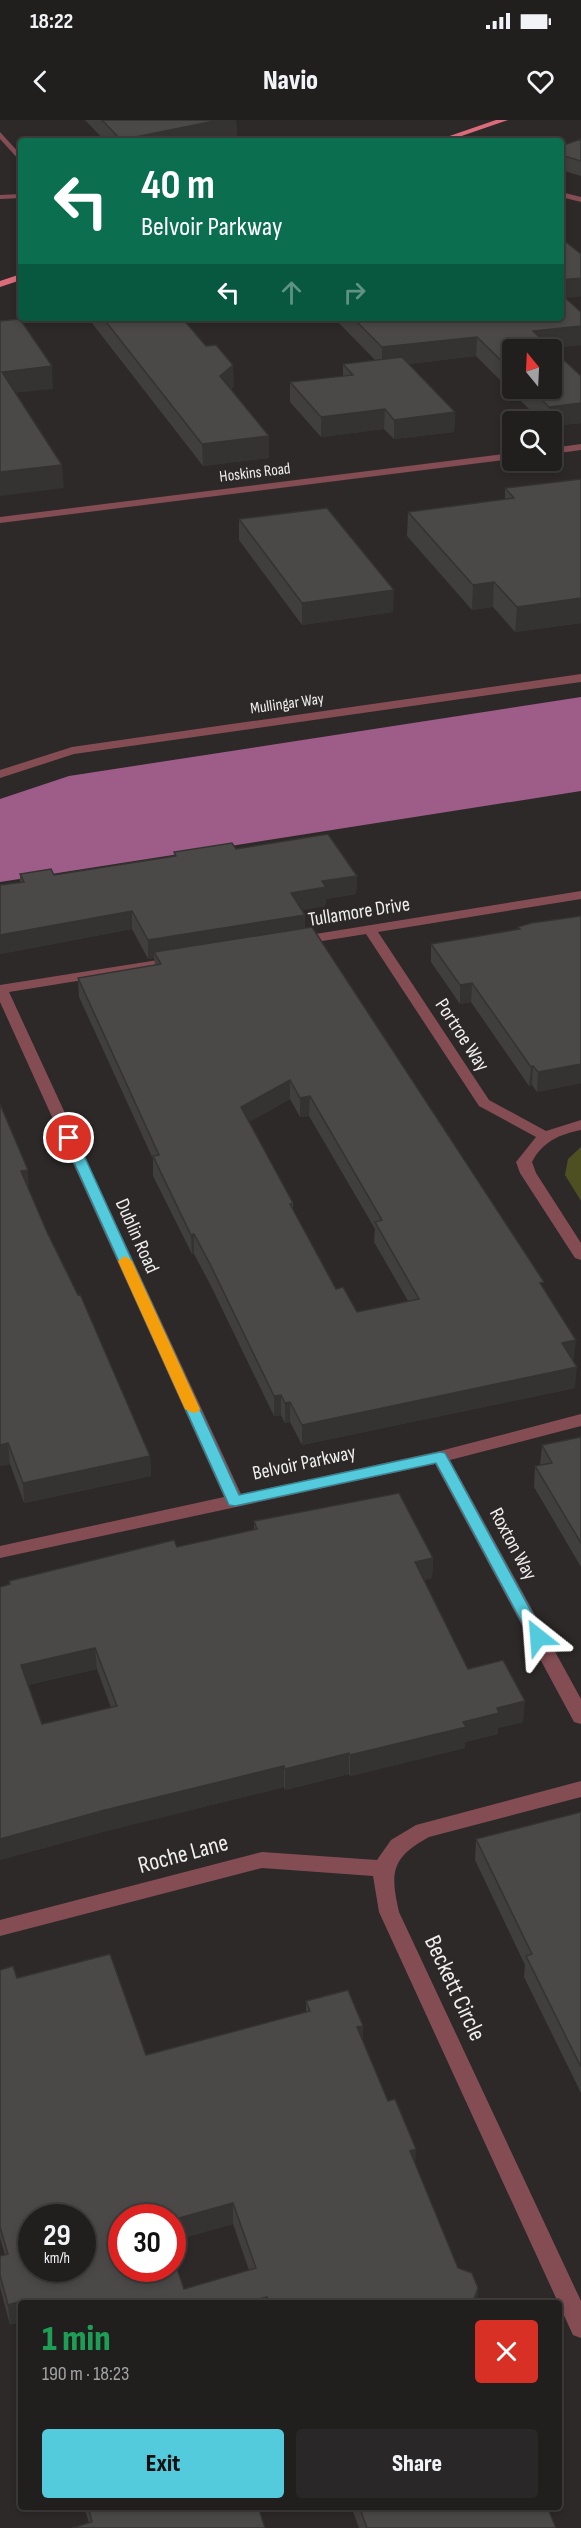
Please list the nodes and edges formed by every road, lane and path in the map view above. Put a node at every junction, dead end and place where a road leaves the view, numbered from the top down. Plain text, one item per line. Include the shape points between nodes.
1 (504, 120) edge
2 (473, 130) junction
3 (0, 134) edge
4 (448, 138) edge
5 (466, 138) edge
6 (18, 156) edge
7 (564, 195) edge
8 (18, 196) edge
9 (0, 197) edge
10 (581, 200) edge
11 (18, 278) edge
12 (0, 284) edge
13 (581, 447) edge
14 (562, 450) edge
15 (502, 457) edge
16 (0, 520) edge
17 (581, 678) edge
18 (0, 774) edge
19 (581, 895) edge
20 (370, 930) junction
21 (278, 945) edge
22 (186, 959) edge
23 (1, 989) edge
24 (581, 1125) edge
25 (545, 1136) junction
26 (581, 1254) edge
27 (581, 1420) edge
28 (440, 1457) junction
29 (235, 1501) junction
30 (0, 1552) edge
31 (581, 1717) edge
32 (581, 1789) edge
33 (383, 1869) junction
34 (0, 1928) edge
35 (581, 2327) edge

1 - 2 main road
2 - 4 main road
2 - 5 main road
3 - 6 street
7 - 10 street
8 - 9 street
11 - 12 main road
13 - 14 street
15 - 16 street, Hoskins Road
17 - 18 street, Mullingar Way via 72,751
19 - 20 street, Tullamore Drive
20 - 21 street, Tullamore Drive
20 - 25 street, Portroe Way via 484,1103
22 - 23 street
23 - 29 street, Dublin Road
24 - 25 street
25 - 26 street via 530,1149 524,1161
27 - 28 street, Belvoir Parkway
28 - 29 street, Belvoir Parkway
28 - 31 street, Roxton Way
29 - 30 street, Belvoir Parkway
32 - 33 street via 423,1831 393,1852
33 - 34 street, Roche Lane via 261,1860
33 - 35 street, Beckett Circle via 390,1912

